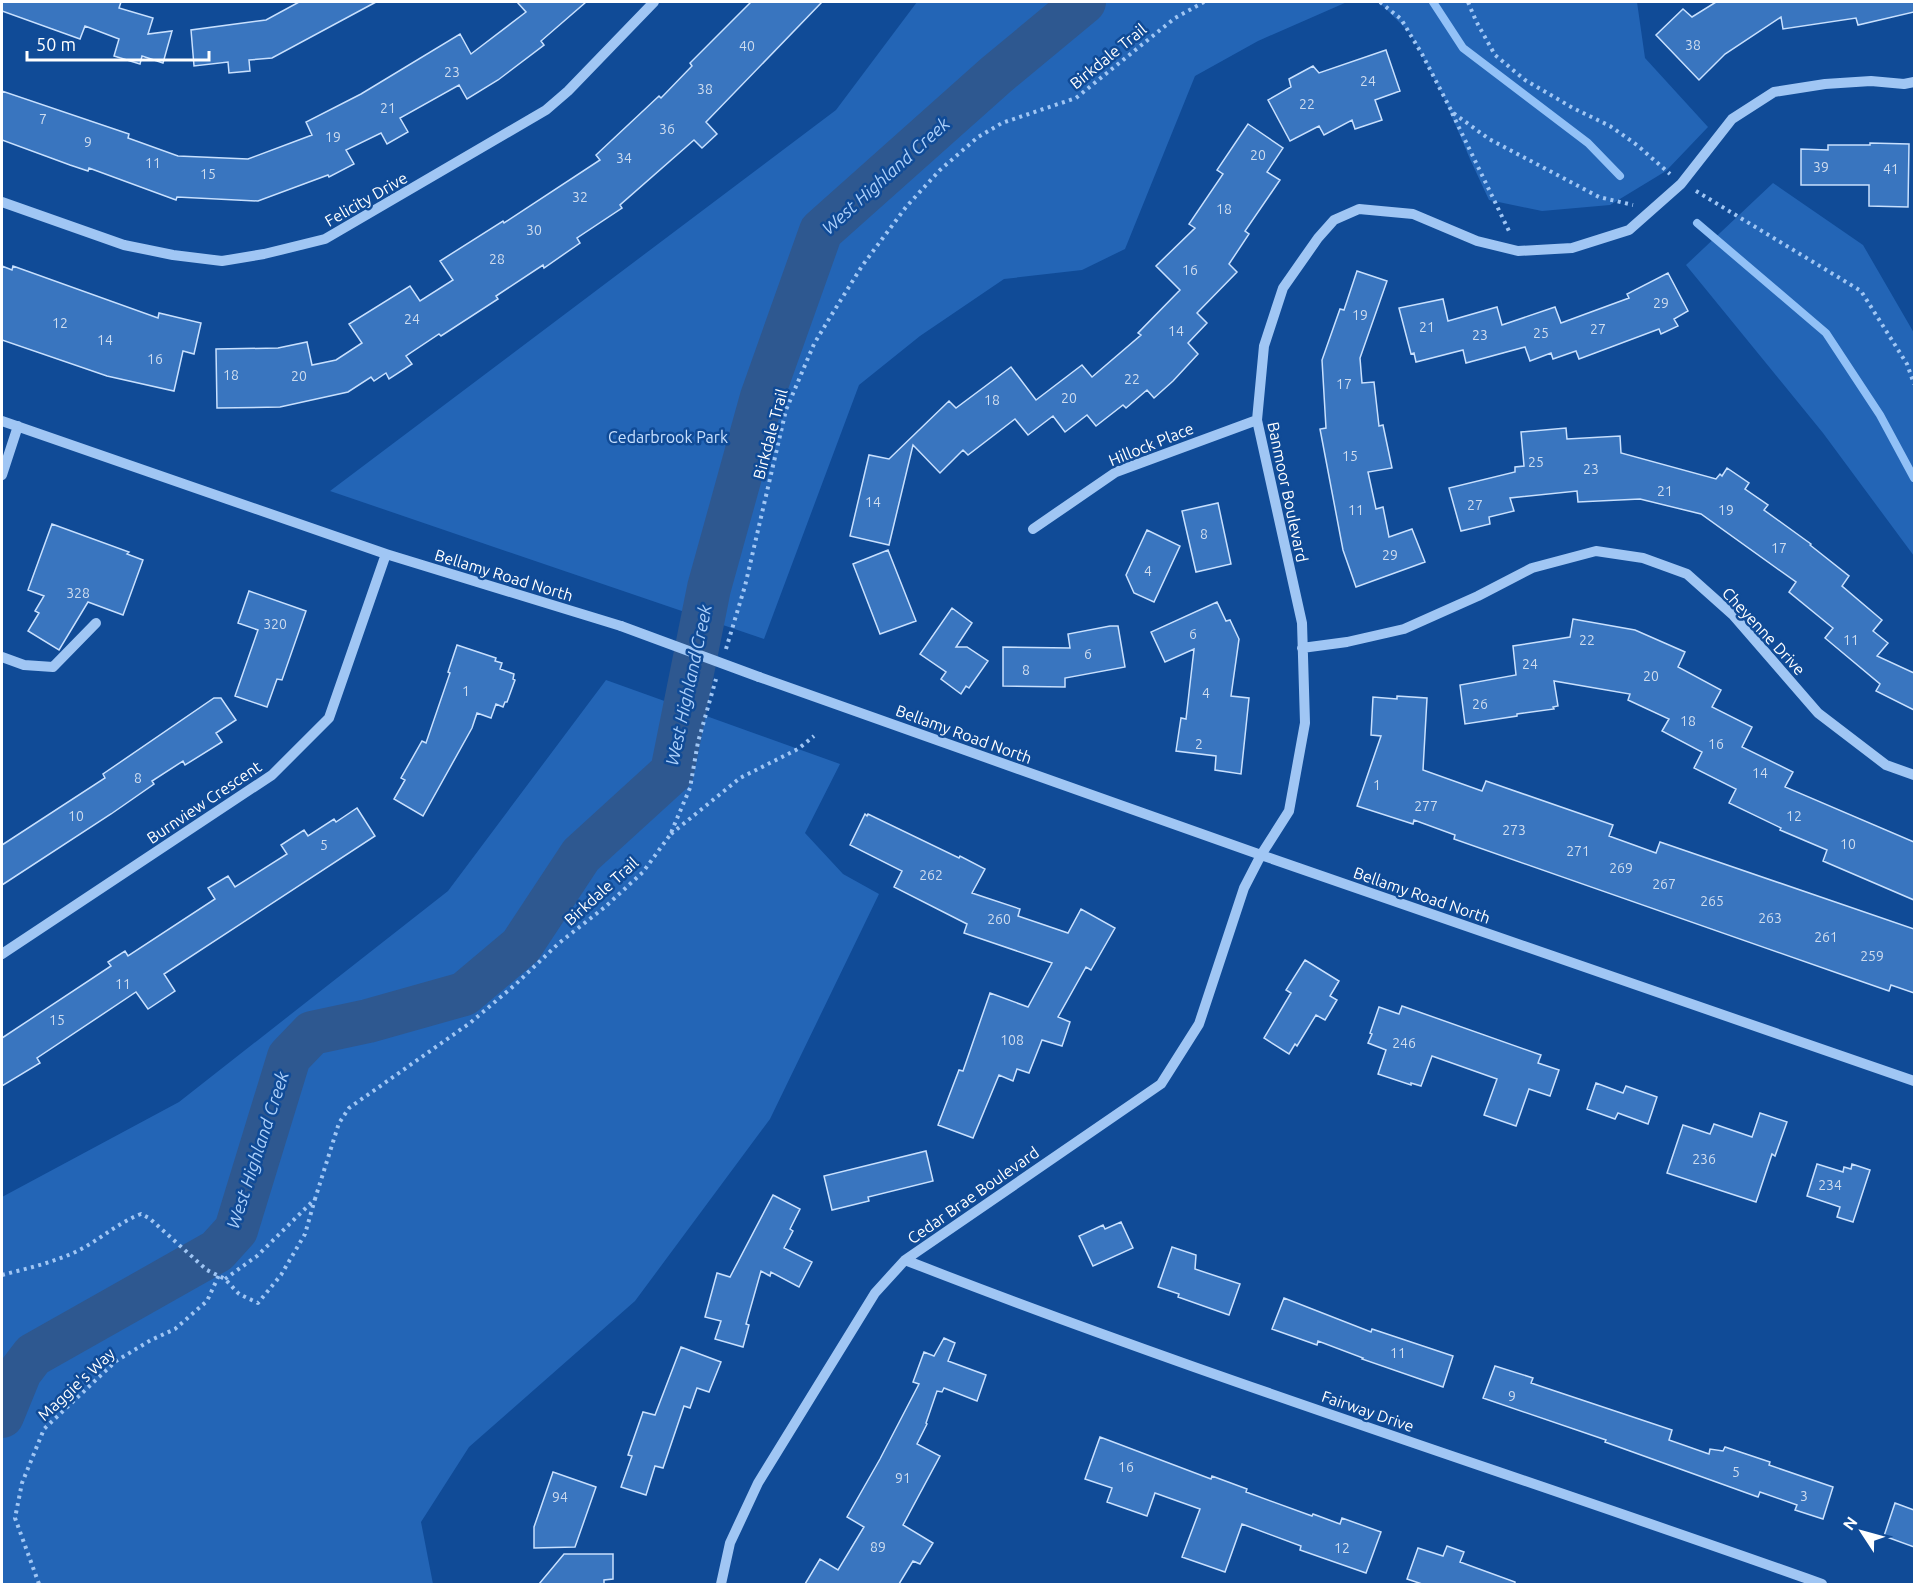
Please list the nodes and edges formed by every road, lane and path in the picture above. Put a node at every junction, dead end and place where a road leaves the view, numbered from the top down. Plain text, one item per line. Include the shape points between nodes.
1 (654, 2) edge
2 (1204, 2) edge
3 (1380, 2) edge
4 (1468, 2) edge
5 (1914, 82) edge
6 (1452, 112) junction
7 (1682, 184) junction
8 (2, 202) edge
9 (1650, 211) junction
10 (1518, 250) junction
11 (1914, 384) edge
12 (1257, 420) junction
13 (2, 421) edge
14 (18, 426) junction
15 (2, 475) edge
16 (1033, 529) dead end
17 (386, 554) junction
18 (96, 623) dead end
19 (1302, 648) junction
20 (725, 652) dead end
21 (2, 657) edge
22 (718, 673) dead end
23 (814, 736) dead end
24 (1914, 776) edge
25 (670, 834) junction
26 (1261, 855) junction
27 (2, 954) edge
28 (1914, 1081) edge
29 (315, 1199) junction
30 (906, 1260) junction
31 (2, 1275) edge
32 (219, 1275) junction
33 (225, 1279) junction
34 (39, 1584) edge
35 (721, 1584) edge
36 (1822, 1584) edge

1 - 8 street, Felicity Drive via 546,110 325,239 222,261 124,244
2 - 20 path, Birkdale Trail via 1175,18 1076,98 1007,121 978,137 912,199 862,266 814,344 789,402 745,586
3 - 6 path via 1401,19
4 - 7 path via 1495,55 1525,80 1610,126
5 - 7 street, Banmoor Boulevard via 1825,84 1774,92 1732,119
6 - 9 path via 1489,139 1599,197
6 - 10 path
7 - 9 street, Banmoor Boulevard
7 - 11 path via 1861,291 1907,364
9 - 10 street, Banmoor Boulevard via 1629,230 1572,248
10 - 12 street, Banmoor Boulevard via 1477,241 1413,214 1359,209 1334,220 1283,288 1264,346
12 - 16 street, Hillock Place via 1116,472
12 - 19 street, Banmoor Boulevard via 1302,623
13 - 14 street, Bellamy Road North
14 - 15 street
14 - 17 street, Bellamy Road North
17 - 26 street, Bellamy Road North, bridge via 621,626
17 - 27 street, Burnview Crescent via 329,718 272,775
18 - 21 street via 53,667
19 - 24 street, Cheyenne Drive via 1404,629 1532,568 1596,552 1643,558 1687,574 1733,615 1818,713 1886,765
19 - 26 street, Banmoor Boulevard via 1305,723 1289,811
22 - 25 path, Birkdale Trail via 698,742 690,788
23 - 25 path via 798,749 740,778
25 - 29 path, Birkdale Trail via 643,872 516,984 470,1023 349,1108 339,1123
26 - 28 street, Bellamy Road North
26 - 30 street, Cedar Brae Boulevard via 1244,888 1198,1024 1161,1084
29 - 33 path, Birkdale Trail via 257,1256
29 - 33 path via 305,1234 281,1275 258,1303 239,1294
30 - 35 street, Cedar Brae Boulevard via 875,1293 758,1483 730,1544
30 - 36 street, Fairway Drive via 1014,1302
31 - 32 path via 82,1248 141,1214 207,1270
32 - 33 path
32 - 34 path, Maggie's Way via 207,1301 175,1329 116,1361 44,1429 22,1483 15,1518

